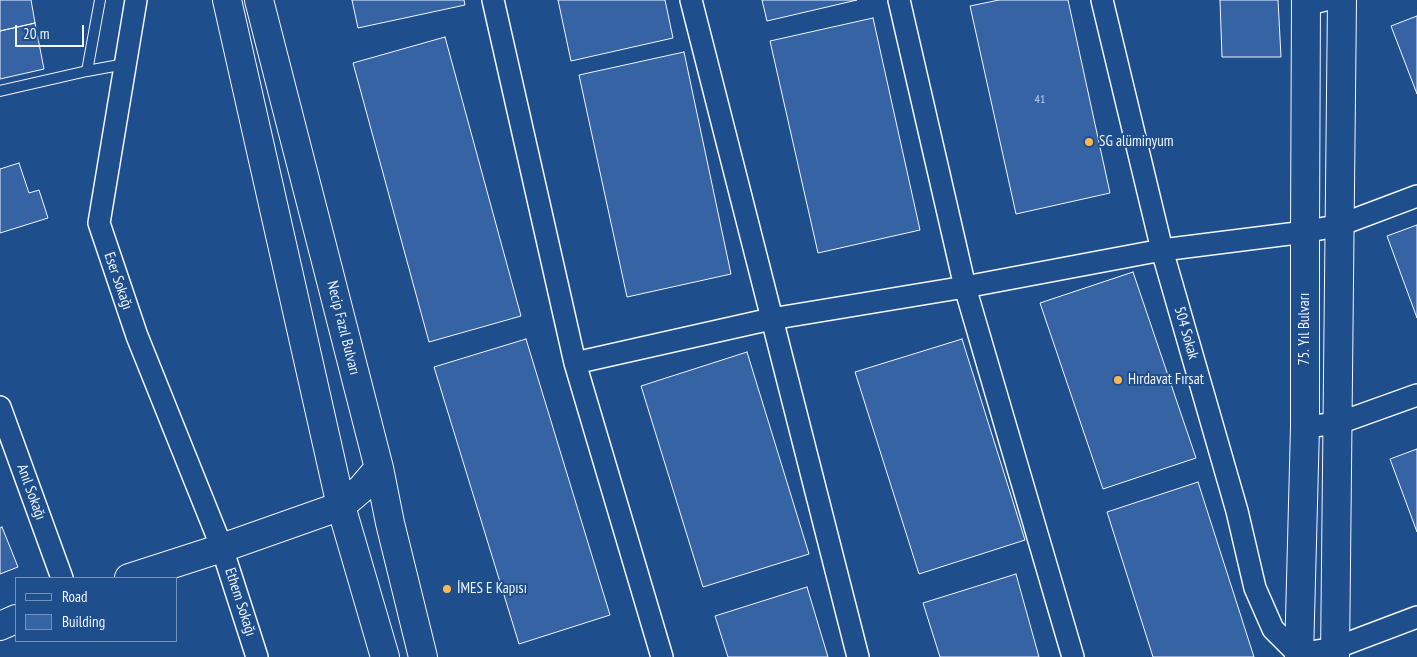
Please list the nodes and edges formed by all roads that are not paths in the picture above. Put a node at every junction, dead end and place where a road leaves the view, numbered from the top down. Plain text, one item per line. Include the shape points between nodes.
1 (100, 0) edge
2 (136, 0) edge
3 (227, 0) edge
4 (259, 0) edge
5 (493, 0) edge
6 (691, 0) edge
7 (899, 0) edge
8 (1102, 0) edge
9 (1342, 0) edge
10 (1312, 2) edge
11 (125, 64) junction
12 (87, 71) junction
13 (0, 91) edge
14 (1417, 196) edge
15 (1340, 224) junction
16 (1304, 232) junction
17 (1162, 250) junction
18 (965, 287) junction
19 (771, 319) junction
20 (575, 363) junction
21 (1417, 395) edge
22 (0, 407) edge
23 (1339, 423) junction
24 (1305, 427) junction
25 (379, 468) junction
26 (341, 506) junction
27 (222, 548) junction
28 (62, 577) edge
29 (132, 577) edge
30 (1417, 617) edge
31 (15, 620) edge
32 (0, 626) edge
33 (1335, 652) edge
34 (1298, 656) edge
35 (257, 657) edge
36 (385, 657) edge
37 (424, 657) edge
38 (662, 657) edge
39 (858, 657) edge
40 (1073, 657) edge

1 - 12 lane
2 - 11 street, Eser Sokağı
3 - 26 main road
4 - 25 main road, Necip Fazıl Bulvarı
5 - 20 street
6 - 19 street
7 - 18 street
8 - 17 street, 504 Sokak
9 - 15 main road
10 - 16 main road, 75. Yıl Bulvarı
11 - 12 lane
11 - 27 street, Eser Sokağı via 99,223 137,336
12 - 13 lane
14 - 15 street
15 - 16 street
15 - 23 main road
16 - 17 street
16 - 24 main road, 75. Yıl Bulvarı
17 - 18 street
17 - 34 street, 504 Sokak via 1237,511 1255,588 1273,628
18 - 19 street
18 - 40 street
19 - 20 street
19 - 39 street
20 - 38 street
21 - 23 street
22 - 28 street, Anıl Sokağı
23 - 24 street
23 - 33 main road
24 - 34 main road, 75. Yıl Bulvarı
25 - 26 main road
25 - 37 main road, Necip Fazıl Bulvarı
26 - 27 main road
26 - 36 main road
27 - 29 main road
27 - 35 street, Ethem Sokağı
30 - 33 street
31 - 32 main road
33 - 34 street

